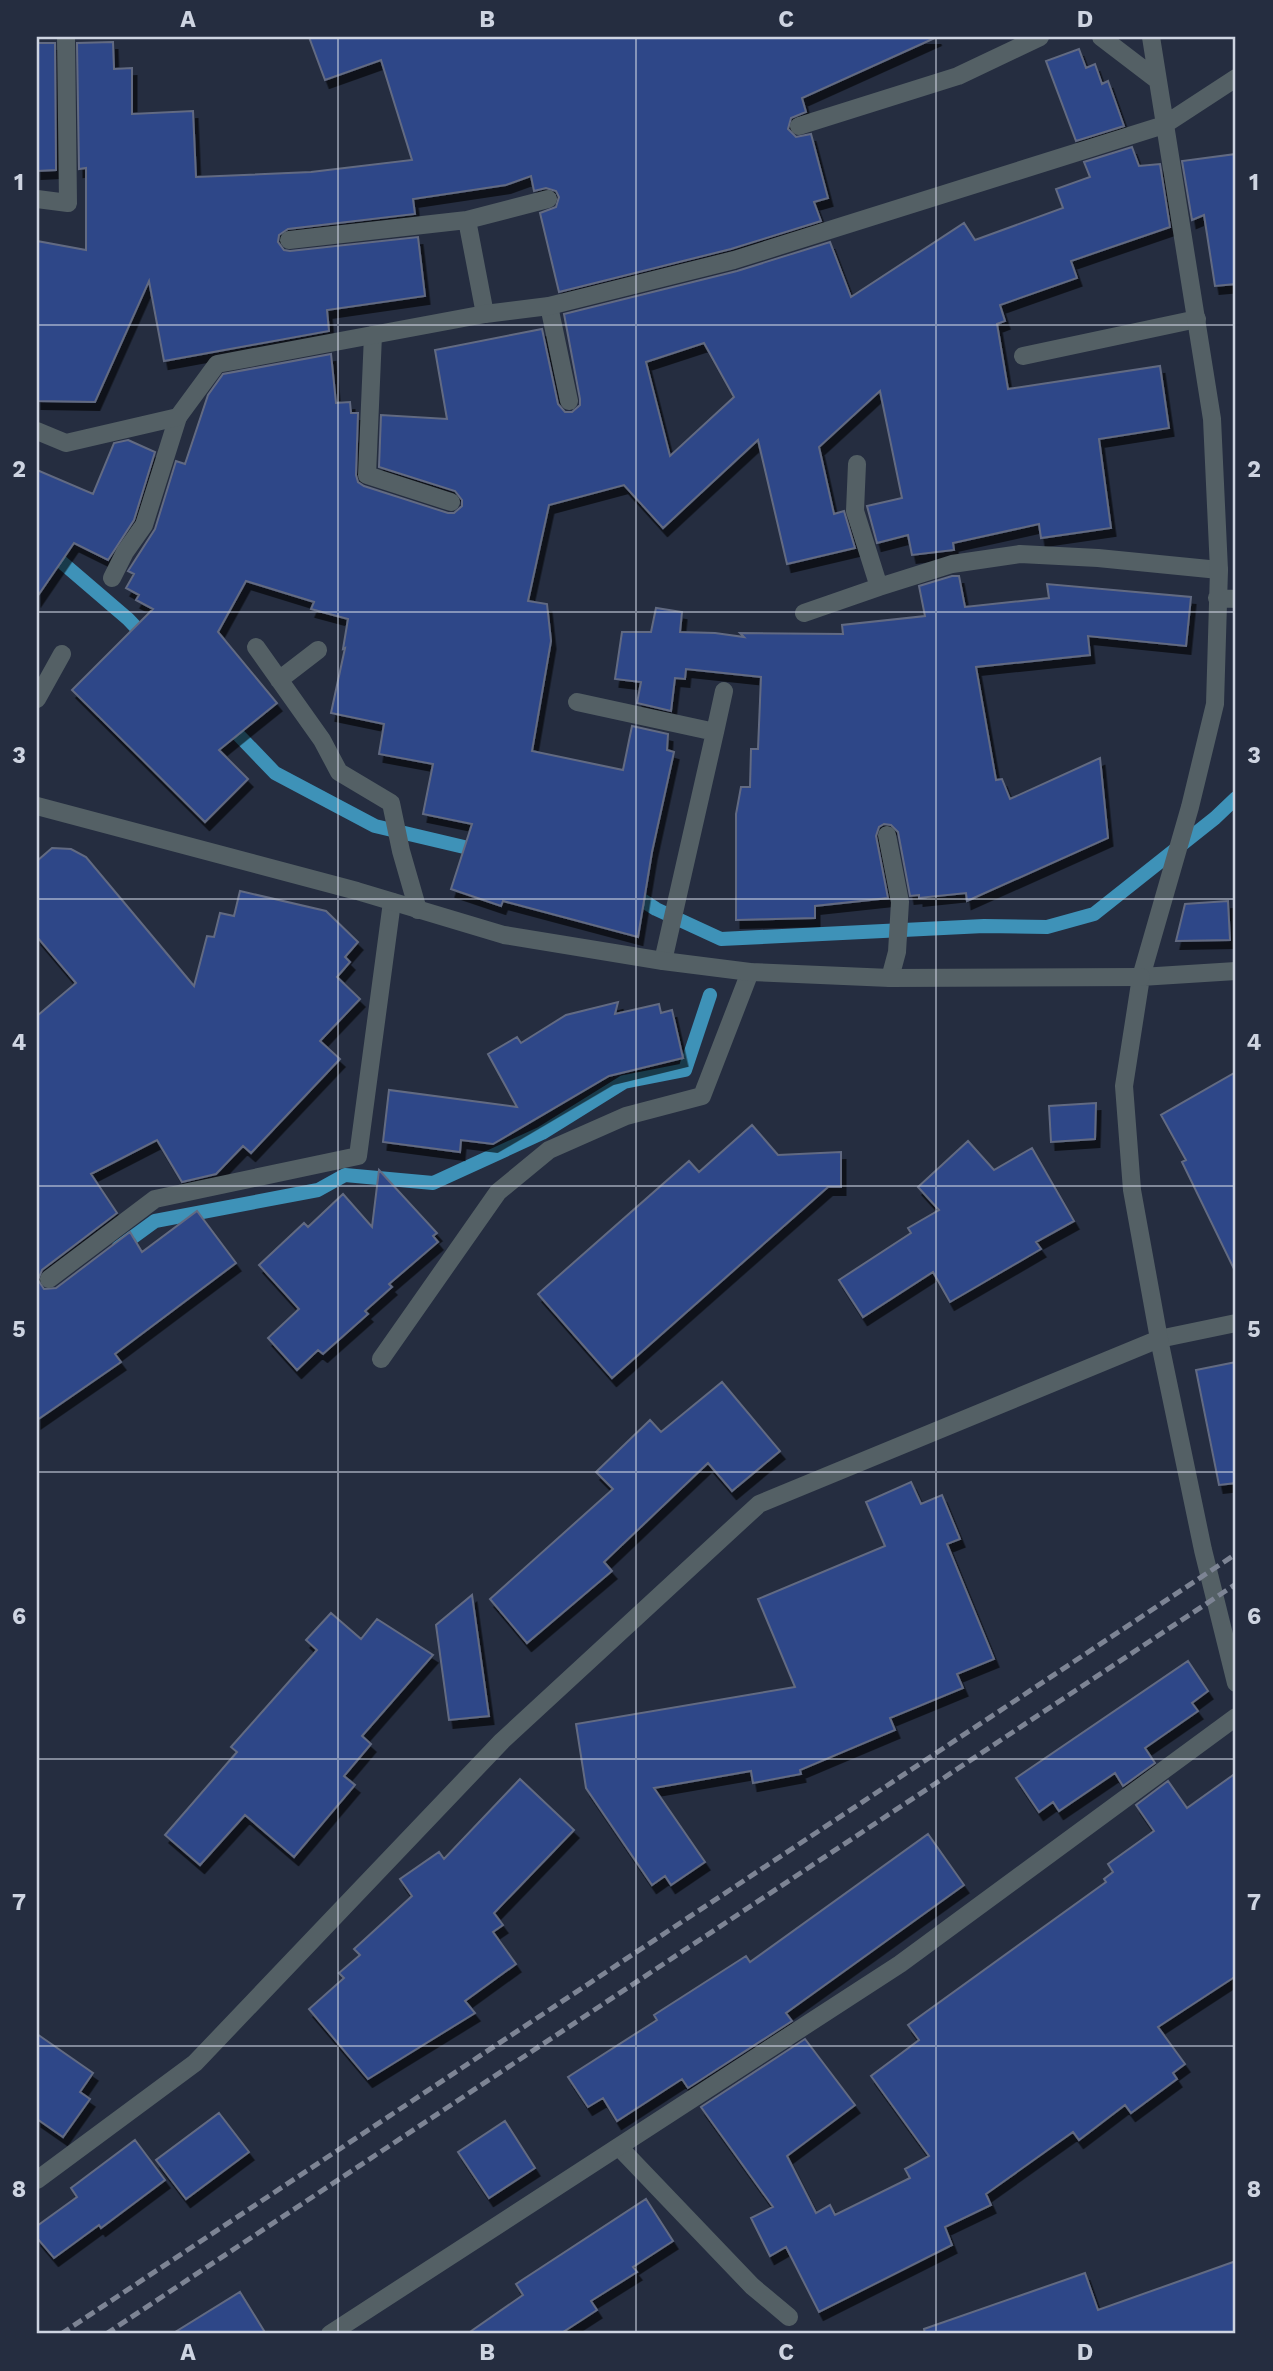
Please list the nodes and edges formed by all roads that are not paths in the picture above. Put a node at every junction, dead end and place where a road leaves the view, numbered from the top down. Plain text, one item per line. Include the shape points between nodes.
1 (65, 37) edge
2 (1041, 37) edge
3 (1101, 37) edge
4 (1151, 37) edge
5 (1236, 78) edge
6 (1156, 79) junction
7 (1164, 125) junction
8 (799, 126) dead end
9 (548, 199) dead end
10 (37, 200) edge
11 (467, 220) junction
12 (289, 240) dead end
13 (549, 306) junction
14 (485, 314) junction
15 (1197, 319) junction
16 (373, 335) junction
17 (1023, 356) dead end
18 (569, 401) dead end
19 (178, 417) junction
20 (37, 431) edge
21 (857, 464) dead end
22 (451, 502) dead end
23 (1219, 570) junction
24 (111, 579) dead end
25 (879, 587) junction
26 (1217, 598) junction
27 (1236, 599) edge
28 (804, 613) dead end
29 (256, 647) dead end
30 (318, 650) dead end
31 (62, 654) dead end
32 (279, 680) junction
33 (724, 691) dead end
34 (37, 699) edge
35 (577, 702) dead end
36 (715, 732) junction
37 (37, 806) edge
38 (887, 835) dead end
39 (392, 902) junction
40 (418, 910) junction
41 (663, 961) junction
42 (1236, 971) edge
43 (750, 972) junction
44 (1141, 977) junction
45 (890, 978) junction
46 (49, 1279) dead end
47 (1236, 1323) edge
48 (1159, 1339) junction
49 (381, 1359) dead end
50 (1236, 1683) edge
51 (1236, 1717) edge
52 (619, 2147) junction
53 (37, 2180) edge
54 (789, 2317) dead end
55 (330, 2334) edge

1 - 10 street via 68,203
2 - 8 street via 958,76
3 - 6 street
4 - 6 street
5 - 7 street
6 - 7 street
7 - 13 street via 734,260
7 - 15 street
9 - 11 street
11 - 12 street
11 - 14 street
13 - 14 street
13 - 18 street
14 - 16 street
15 - 17 street
15 - 23 street via 1212,419
16 - 19 street via 217,364
16 - 22 street via 367,475
19 - 20 street via 66,443
19 - 24 street via 144,525
21 - 25 street via 855,511
23 - 25 street via 1020,554 952,564
23 - 26 street
25 - 28 street
26 - 27 street
26 - 44 street via 1215,704
29 - 32 street
30 - 32 street
31 - 34 street
32 - 40 street via 339,772 391,803
33 - 36 street
35 - 36 street
36 - 41 street
37 - 39 street
38 - 45 street via 900,902 897,952
39 - 40 street
39 - 46 street via 358,1156 155,1199
40 - 41 street via 504,935
41 - 43 street
42 - 44 street
43 - 45 street
43 - 49 street via 702,1096 626,1116 549,1150 498,1192
44 - 45 street
44 - 48 street via 1124,1086 1132,1190
47 - 48 street
48 - 50 street
48 - 53 street via 759,1504 502,1741 195,2063
51 - 52 street via 900,1964
52 - 54 street via 752,2286
52 - 55 street

